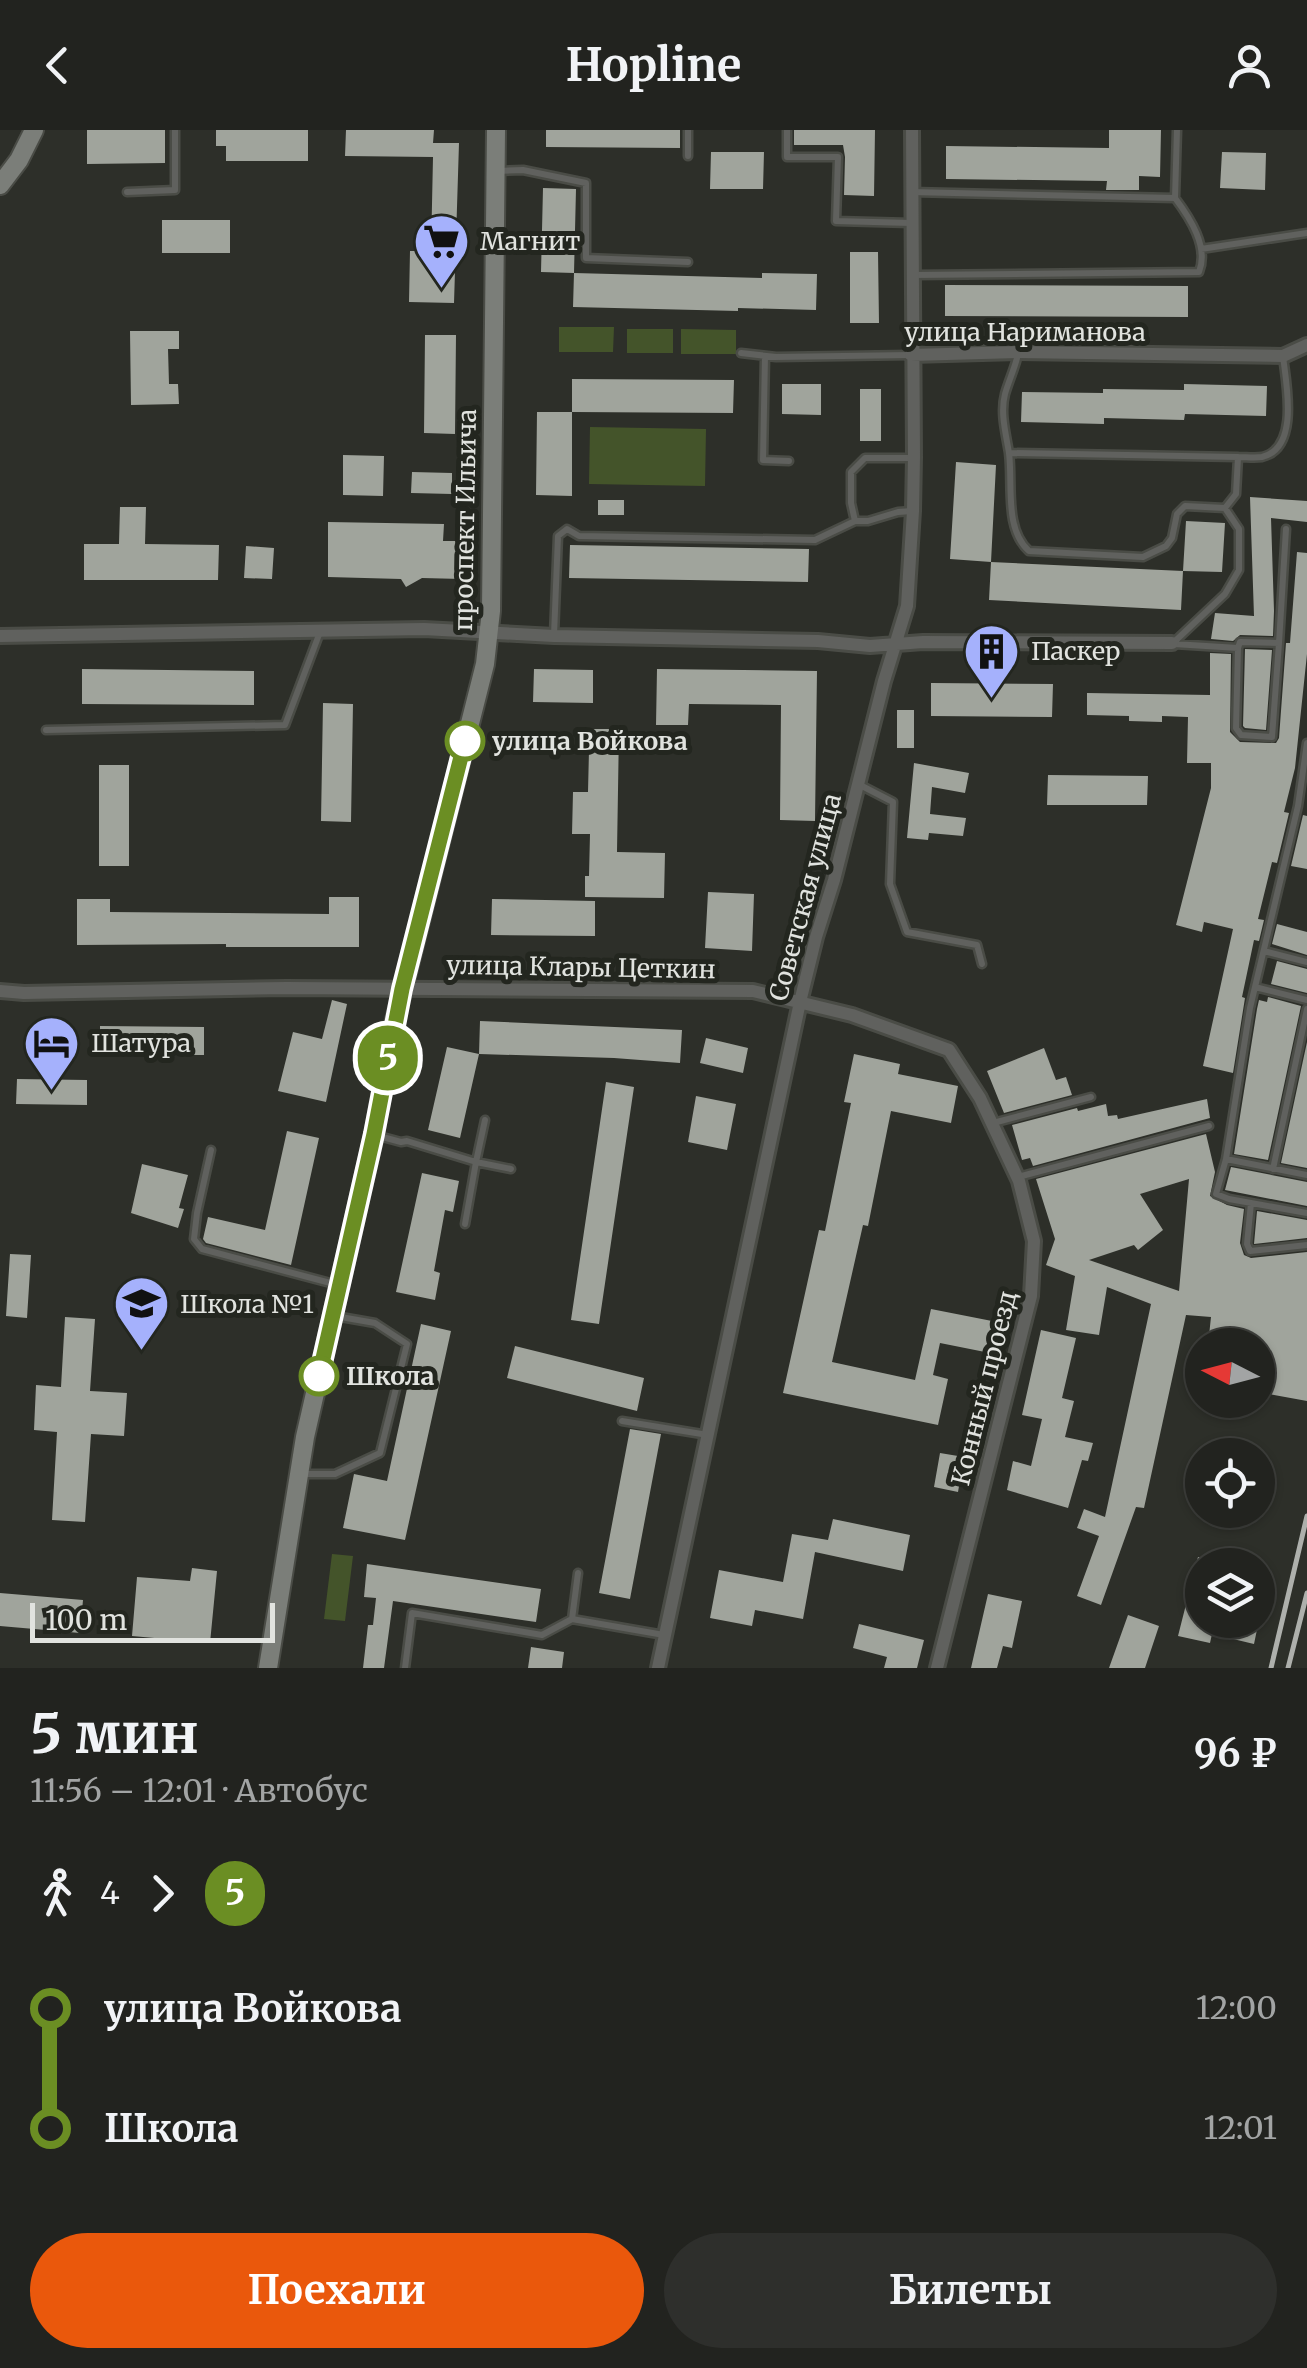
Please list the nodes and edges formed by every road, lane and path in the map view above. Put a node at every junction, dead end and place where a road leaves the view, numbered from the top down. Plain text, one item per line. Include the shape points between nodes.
1 (34, 130) edge
2 (175, 130) edge
3 (496, 130) edge
4 (688, 130) edge
5 (787, 130) edge
6 (912, 130) edge
7 (1177, 130) edge
8 (688, 156) dead end
9 (495, 171) junction
10 (0, 185) edge
11 (127, 192) dead end
12 (911, 192) junction
13 (1175, 198) junction
14 (911, 223) junction
15 (1307, 233) edge
16 (1201, 249) junction
17 (688, 262) dead end
18 (912, 275) junction
19 (1307, 344) edge
20 (1018, 352) junction
21 (741, 354) dead end
22 (912, 355) junction
23 (765, 356) junction
24 (1283, 356) junction
25 (1010, 453) junction
26 (1238, 457) junction
27 (914, 458) junction
28 (788, 461) dead end
29 (1225, 508) junction
30 (913, 511) junction
31 (855, 521) junction
32 (1286, 529) dead end
33 (320, 632) junction
34 (489, 632) junction
35 (0, 636) edge
36 (554, 636) junction
37 (1279, 643) junction
38 (897, 644) junction
39 (1172, 644) junction
40 (1238, 648) junction
41 (46, 730) dead end
42 (1307, 742) edge
43 (858, 784) junction
44 (1303, 806) edge
45 (1264, 952) junction
46 (1307, 962) edge
47 (982, 964) dead end
48 (1255, 987) junction
49 (402, 989) junction
50 (0, 991) edge
51 (1307, 1000) edge
52 (800, 1002) junction
53 (1307, 1009) edge
54 (1091, 1097) dead end
55 (485, 1120) dead end
56 (992, 1124) junction
57 (1209, 1126) dead end
58 (374, 1134) junction
59 (211, 1150) dead end
60 (1226, 1158) junction
61 (476, 1162) junction
62 (511, 1169) dead end
63 (1273, 1169) junction
64 (1307, 1175) edge
65 (1017, 1177) junction
66 (1251, 1203) junction
67 (1307, 1213) edge
68 (465, 1224) dead end
69 (1307, 1245) edge
70 (339, 1285) junction
71 (334, 1316) junction
72 (622, 1421) dead end
73 (708, 1436) junction
74 (299, 1474) junction
75 (578, 1573) dead end
76 (572, 1620) junction
77 (665, 1636) junction
78 (268, 1668) edge
79 (405, 1668) edge
80 (658, 1668) edge
81 (937, 1668) edge

1 - 10 street
2 - 11 lane via 175,190
3 - 9 street, проспект Ильича
4 - 8 lane
5 - 14 lane via 787,157 838,157 836,221
6 - 12 street, Советская улица
7 - 13 lane
9 - 17 lane via 586,183 586,258
9 - 34 street, проспект Ильича
12 - 13 lane
12 - 14 street, Советская улица
13 - 16 lane
14 - 18 street, Советская улица
15 - 16 lane
16 - 18 lane via 1199,272
18 - 22 street, Советская улица
19 - 24 street, улица Нариманова
20 - 22 street, улица Нариманова
20 - 24 street, улица Нариманова
20 - 25 lane via 1004,396
21 - 23 lane, улица Нариманова
22 - 23 lane, улица Нариманова
22 - 27 street, Советская улица
23 - 28 lane via 763,460
24 - 26 lane via 1287,428 1280,446 1265,457
25 - 26 lane
25 - 29 lane via 1013,522 1030,551 1143,556 1166,546 1184,506
26 - 29 lane via 1236,494
27 - 30 street, Советская улица
27 - 31 lane via 866,458 850,472
29 - 39 lane via 1238,529 1239,570 1226,594
30 - 31 lane
30 - 38 street, Советская улица via 907,606
31 - 36 lane via 815,540 579,536 566,529 558,536
32 - 37 lane
33 - 34 street
33 - 35 street
33 - 41 lane via 285,725
34 - 36 street
34 - 49 street, проспект Ильича
36 - 38 street
37 - 40 lane via 1240,642
37 - 40 lane via 1272,738 1241,735 1236,728
38 - 39 street
38 - 43 street, Советская улица
39 - 40 lane
42 - 44 lane
43 - 47 lane via 893,802 890,884 907,932 977,945
43 - 52 street, Советская улица
44 - 45 lane
45 - 46 lane
45 - 48 lane
48 - 51 lane
48 - 60 lane
49 - 50 street, улица Клары Цеткин
49 - 52 street, улица Клары Цеткин via 753,992
49 - 58 street, проспект Ильича
52 - 56 street, Конный проезд via 949,1050
52 - 73 street, Советская улица
53 - 63 lane
54 - 56 lane
55 - 61 lane
56 - 65 street, Конный проезд
57 - 65 lane
58 - 61 lane
58 - 70 street, проспект Ильича
59 - 70 lane via 194,1239 202,1250
60 - 63 lane
60 - 66 lane via 1216,1194
61 - 62 lane
61 - 68 lane
63 - 64 lane
65 - 81 street, Конный проезд via 1034,1241 1032,1296
66 - 67 lane
66 - 69 lane via 1250,1251
70 - 71 street, проспект Ильича
71 - 74 street, проспект Ильича
71 - 74 lane via 375,1323 407,1344 380,1453 335,1474
72 - 73 lane
73 - 77 street, Советская улица
74 - 78 street, проспект Ильича
75 - 76 lane
76 - 77 lane
76 - 79 lane via 542,1635 412,1613
77 - 80 street, Советская улица

